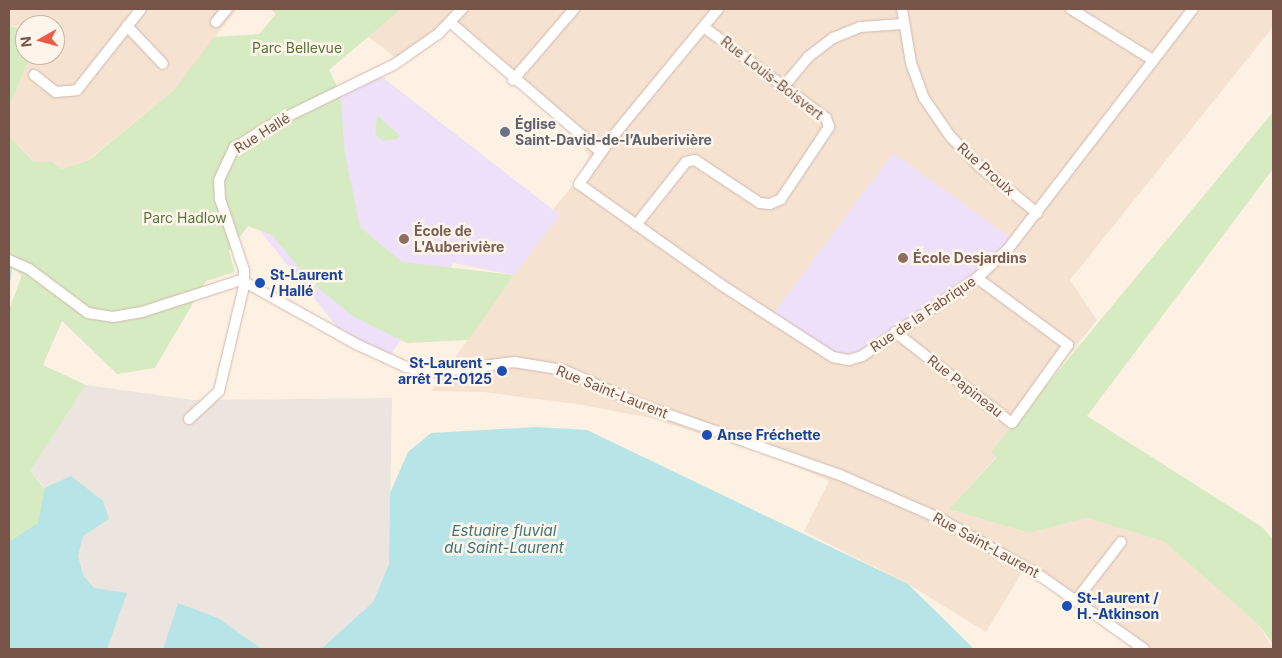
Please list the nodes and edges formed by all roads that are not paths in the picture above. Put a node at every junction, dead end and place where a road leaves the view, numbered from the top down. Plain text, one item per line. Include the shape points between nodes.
1 (140, 9) edge
2 (227, 9) edge
3 (462, 9) edge
4 (574, 9) edge
5 (718, 9) edge
6 (902, 9) edge
7 (1071, 9) edge
8 (1193, 9) edge
9 (216, 22) dead end
10 (451, 22) junction
11 (903, 24) junction
12 (127, 26) junction
13 (704, 27) junction
14 (1153, 60) junction
15 (164, 64) dead end
16 (34, 75) dead end
17 (513, 80) junction
18 (784, 86) junction
19 (601, 152) junction
20 (1037, 213) junction
21 (636, 225) junction
22 (12, 261) edge
23 (977, 278) junction
24 (244, 283) junction
25 (895, 332) junction
26 (189, 418) dead end
27 (1121, 542) dead end
28 (1077, 599) junction
29 (1144, 649) edge

1 - 12 street
2 - 9 street
3 - 10 street, Rue Hallé
4 - 17 street
5 - 13 street
6 - 11 street, Rue Proulx
7 - 14 street
8 - 14 street, Rue de la Fabrique
10 - 17 street
10 - 24 street, Rue Hallé via 395,64 234,148 219,180 220,199 242,259
11 - 18 street via 860,27 833,38 808,57
11 - 20 street, Rue Proulx via 924,98 950,136
12 - 15 street
12 - 16 street via 77,90 56,92
13 - 18 street, Rue Louis-Boisvert
13 - 19 street
14 - 20 street, Rue de la Fabrique
17 - 19 street
18 - 21 street, Rue Louis-Boisvert via 826,118 829,127 781,199 760,203 695,160 686,162
19 - 21 street, Rue de la Fabrique via 579,184
20 - 23 street, Rue de la Fabrique
21 - 25 street, Rue de la Fabrique via 833,357 862,356
22 - 24 street via 88,313 113,317 142,312 224,283
23 - 25 street, Rue de la Fabrique
23 - 25 street, Rue Papineau via 1068,345 1012,423
24 - 26 street, Rue Hallé via 219,391
24 - 28 street, Rue Saint-Laurent via 406,367 437,372 528,363 586,378 644,406 831,472 941,519
27 - 28 street
28 - 29 street, Rue Saint-Laurent

